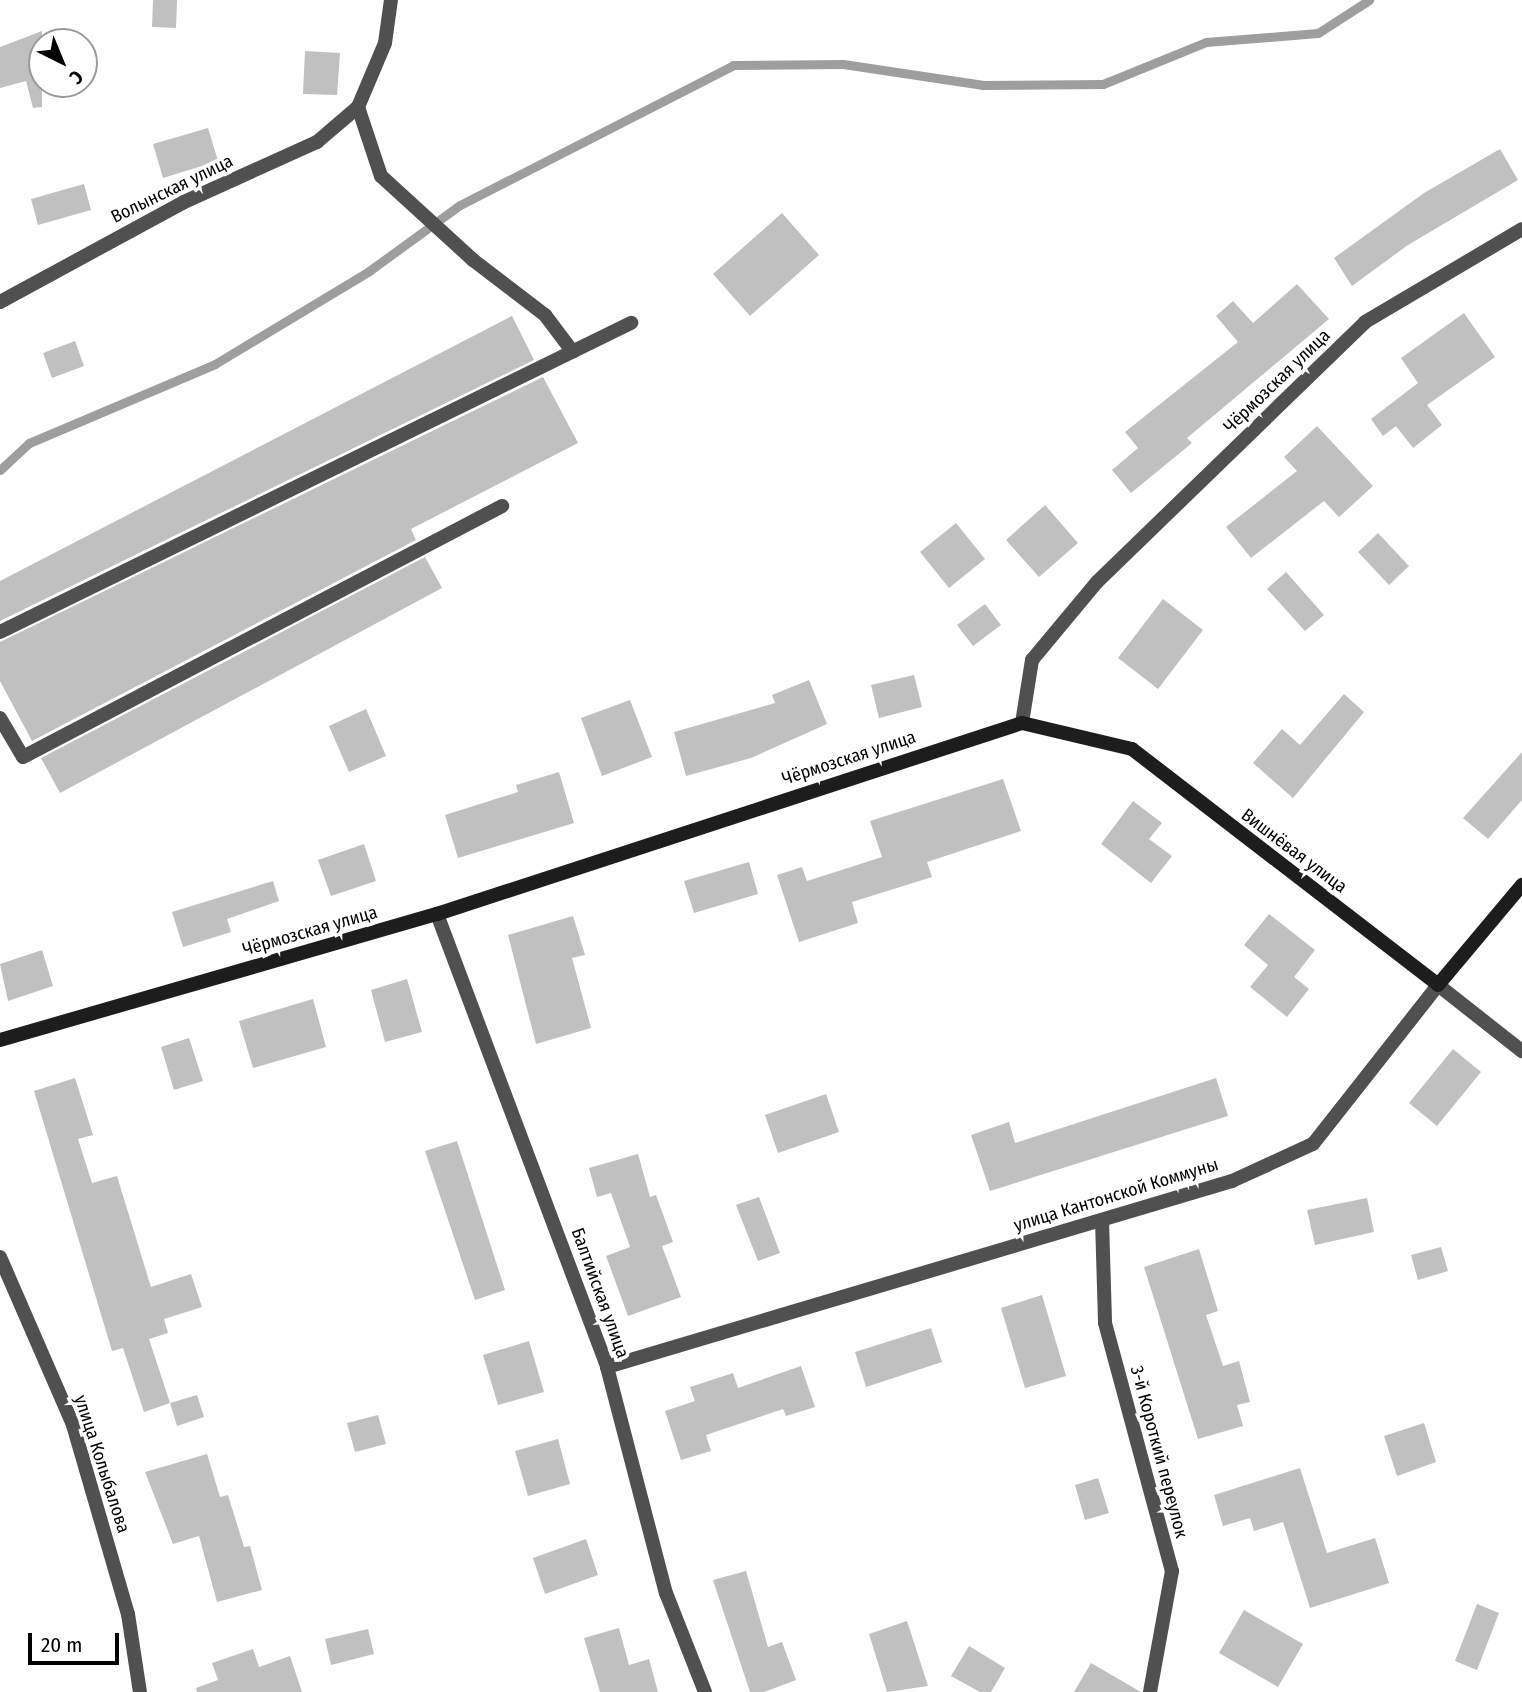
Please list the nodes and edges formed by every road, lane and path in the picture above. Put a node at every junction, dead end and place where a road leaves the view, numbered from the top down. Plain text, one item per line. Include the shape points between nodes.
1 (391, 0) edge
2 (358, 107) junction
3 (1522, 229) edge
4 (0, 302) edge
5 (631, 323) dead end
6 (573, 352) junction
7 (502, 506) dead end
8 (0, 632) edge
9 (0, 718) edge
10 (1022, 723) junction
11 (1522, 886) edge
12 (437, 915) junction
13 (1438, 985) junction
14 (0, 1040) edge
15 (1522, 1051) edge
16 (1102, 1220) junction
17 (0, 1257) edge
18 (607, 1367) junction
19 (140, 1692) edge
20 (705, 1692) edge
21 (1150, 1692) edge

1 - 2 street via 385,43
2 - 4 street, Волынская улица via 317,142 184,202
2 - 6 street via 381,176 472,260 545,315
3 - 10 street, Чёрмозская улица via 1365,322 1097,582 1032,660
5 - 6 street
6 - 8 street
7 - 9 street via 23,757
10 - 12 street, Чёрмозская улица
10 - 13 street, Вишнёвая улица via 1132,749
11 - 13 street, улица Кантонской Коммуны
12 - 14 street, Чёрмозская улица
12 - 18 street, Балтийская улица
13 - 15 street, Вишнёвая улица
13 - 16 street, улица Кантонской Коммуны via 1312,1144 1232,1181
16 - 18 street, улица Кантонской Коммуны
16 - 21 street, 3-й Короткий переулок via 1105,1323 1172,1570
17 - 19 street, улица Колыбалова via 73,1425 128,1614
18 - 20 street, Балтийская улица via 666,1593

